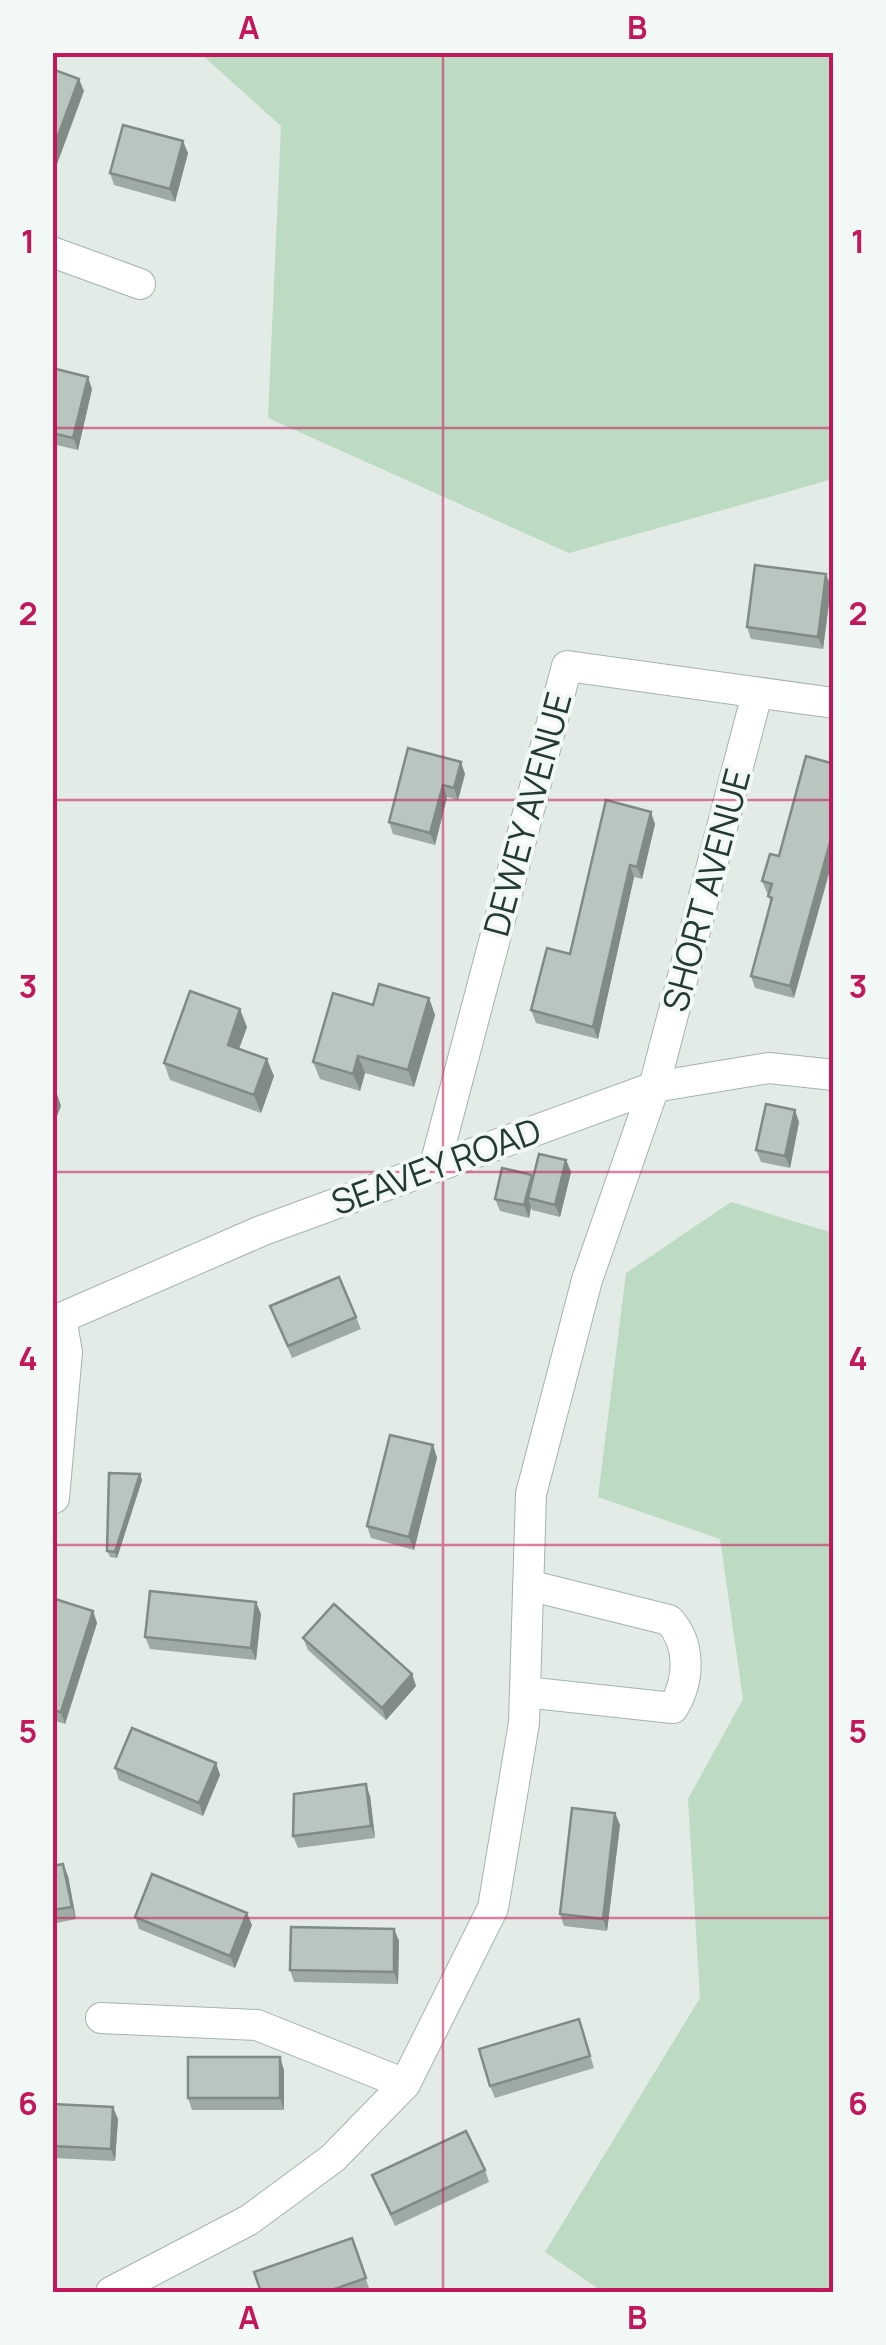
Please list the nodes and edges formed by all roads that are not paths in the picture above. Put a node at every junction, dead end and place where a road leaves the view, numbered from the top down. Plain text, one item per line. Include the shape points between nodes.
1 (52, 252) edge
2 (140, 284) dead end
3 (757, 694) junction
4 (834, 703) edge
5 (834, 1075) edge
6 (654, 1087) junction
7 (435, 1165) junction
8 (57, 1320) edge
9 (54, 1498) edge
10 (528, 1585) junction
11 (525, 1692) junction
12 (101, 2018) dead end
13 (405, 2084) junction
14 (111, 2292) edge

1 - 2 street
3 - 4 street, DEWEY AVENUE
3 - 6 street, SHORT AVENUE
3 - 7 street, DEWEY AVENUE via 566,666
5 - 6 street, SEAVEY ROAD via 769,1068
6 - 7 street, SEAVEY ROAD
6 - 10 street, SHORT AVENUE via 587,1280 536,1476
7 - 8 street, SEAVEY ROAD
8 - 9 street via 67,1352
10 - 11 street, SHORT AVENUE
10 - 11 street via 669,1620 687,1652 673,1708
11 - 13 street, SHORT AVENUE via 493,1908
12 - 13 street via 257,2025
13 - 14 street, SHORT AVENUE via 333,2158 248,2220

